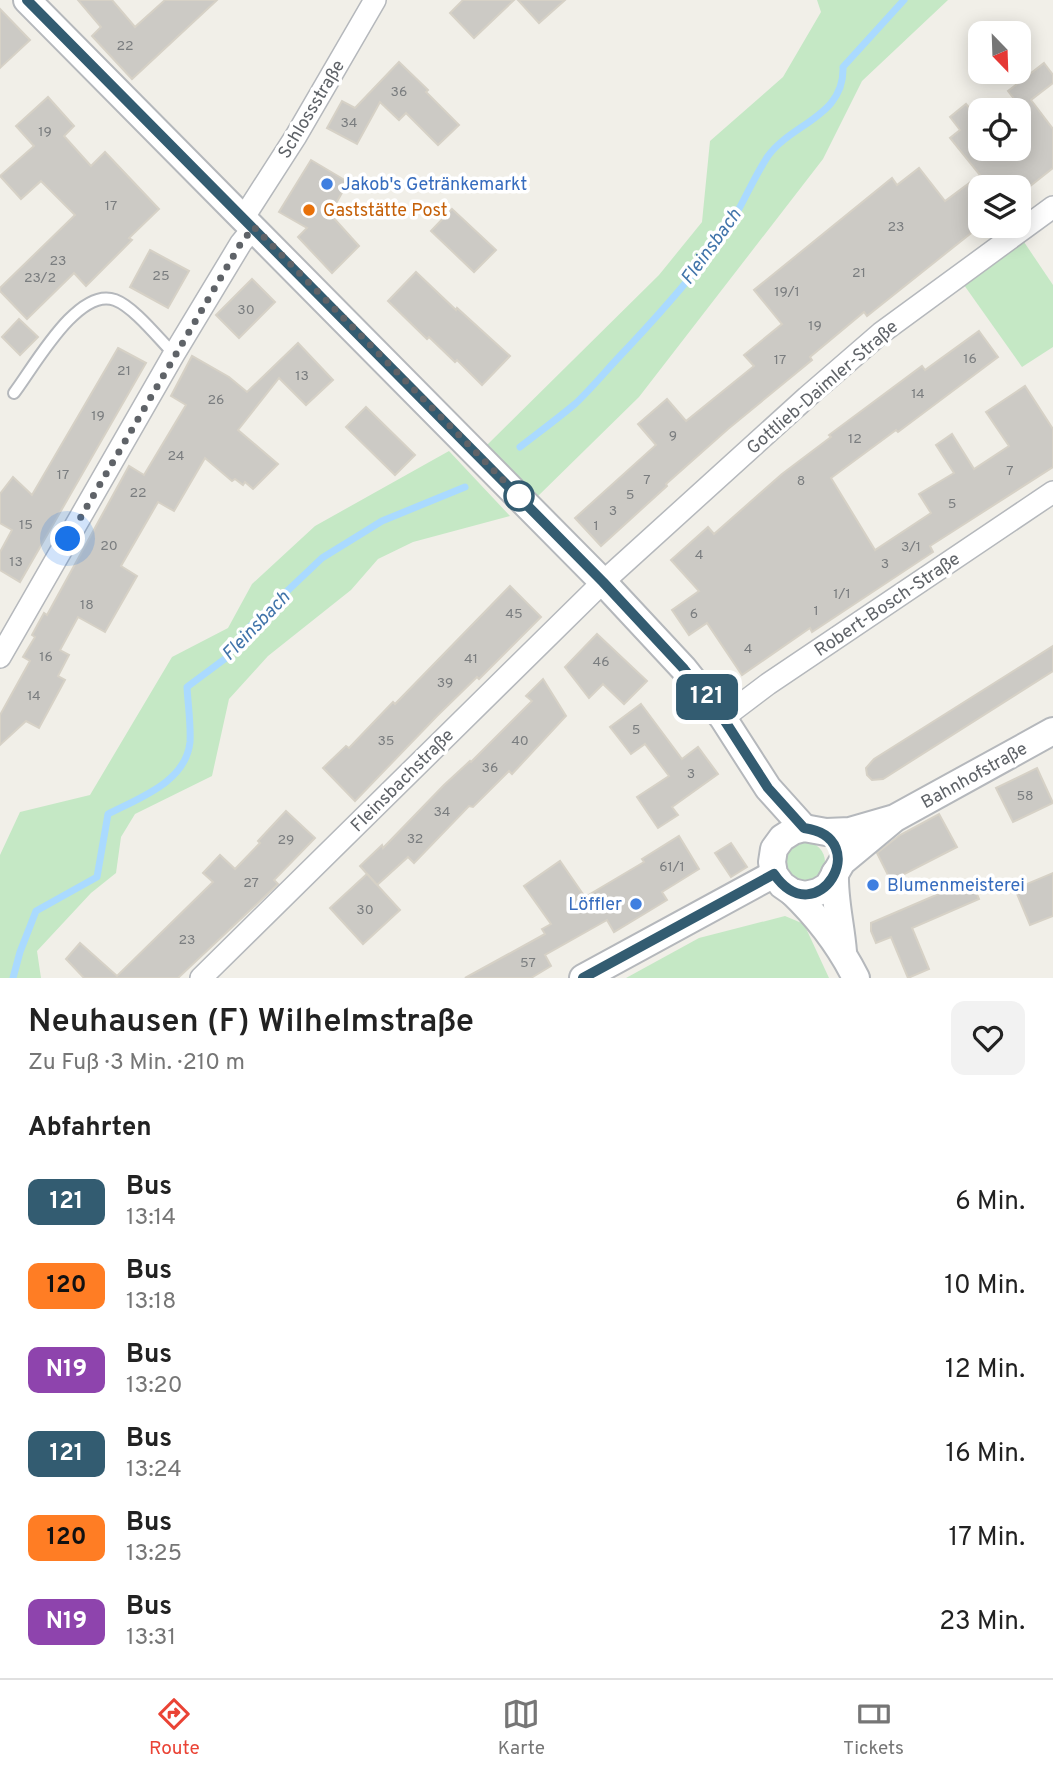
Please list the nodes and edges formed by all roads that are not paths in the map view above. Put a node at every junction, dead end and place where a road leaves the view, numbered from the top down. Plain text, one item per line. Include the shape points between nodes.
1 (27, 0) edge
2 (375, 0) edge
3 (1053, 207) edge
4 (249, 222) junction
5 (174, 354) junction
6 (14, 393) dead end
7 (1053, 492) edge
8 (603, 582) junction
9 (0, 657) edge
10 (723, 718) junction
11 (1053, 731) edge
12 (768, 788) junction
13 (895, 818) junction
14 (810, 829) junction
15 (779, 842) junction
16 (836, 872) junction
17 (783, 883) junction
18 (843, 952) junction
19 (201, 978) edge
20 (583, 978) edge
21 (856, 978) edge

1 - 4 street
2 - 4 street, Schlossstraße
3 - 8 street, Gottlieb-Daimler-Straße via 881,333
4 - 5 street, Schlossstraße
4 - 8 street
5 - 6 lane via 126,306 113,299 91,300 73,313
5 - 9 street, Schlossstraße
7 - 10 street, Robert-Bosch-Straße
8 - 10 street
8 - 19 street, Fleinsbachstraße
10 - 12 street
11 - 13 street, Bahnhofstraße
12 - 14 street
12 - 15 street
13 - 14 street, Bahnhofstraße via 850,831
13 - 16 street, Bahnhofstraße
14 - 15 street via 793,831
14 - 16 street via 834,844
15 - 17 street via 772,862
16 - 17 street, Bahnhofstraße via 828,886 805,895
16 - 18 street via 834,891
17 - 18 street
17 - 20 street, Bahnhofstraße
18 - 21 street

